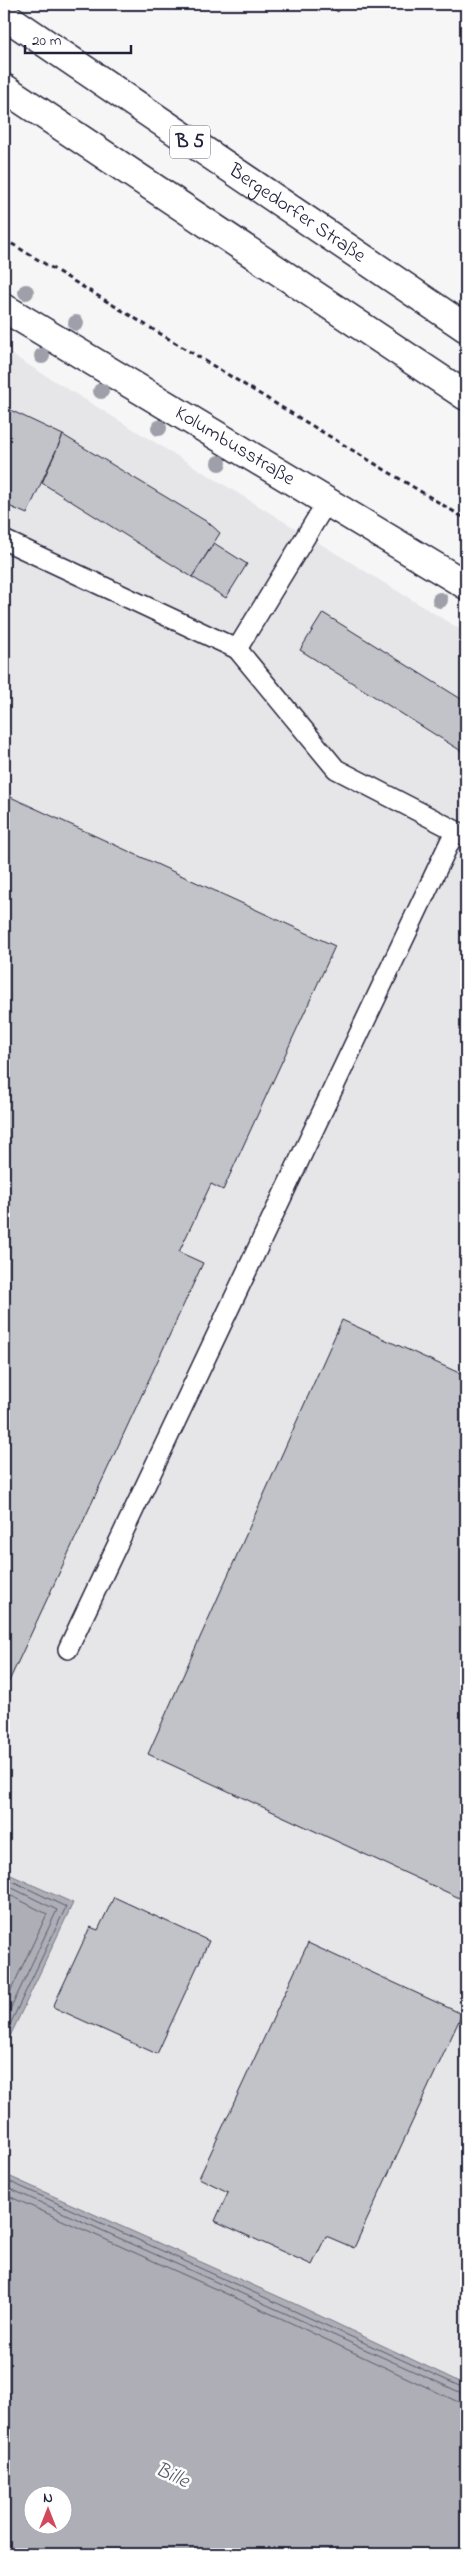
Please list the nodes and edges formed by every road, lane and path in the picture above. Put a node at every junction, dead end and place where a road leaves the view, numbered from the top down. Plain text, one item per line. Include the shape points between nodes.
1 (4, 15) edge
2 (4, 88) edge
3 (4, 103) edge
4 (101, 155) junction
5 (4, 239) edge
6 (4, 308) edge
7 (466, 328) edge
8 (466, 396) edge
9 (328, 500) junction
10 (466, 520) edge
11 (4, 540) edge
12 (466, 585) edge
13 (237, 649) junction
14 (461, 833) edge
15 (68, 1649) dead end

1 - 7 main road, Bergedorfer Straße / B 5
2 - 4 main road
3 - 4 main road
4 - 8 main road
5 - 10 path
6 - 9 main road, Kolumbusstraße
9 - 12 main road, Kolumbusstraße
9 - 13 lane
11 - 13 lane
13 - 14 lane via 336,769
14 - 15 lane

